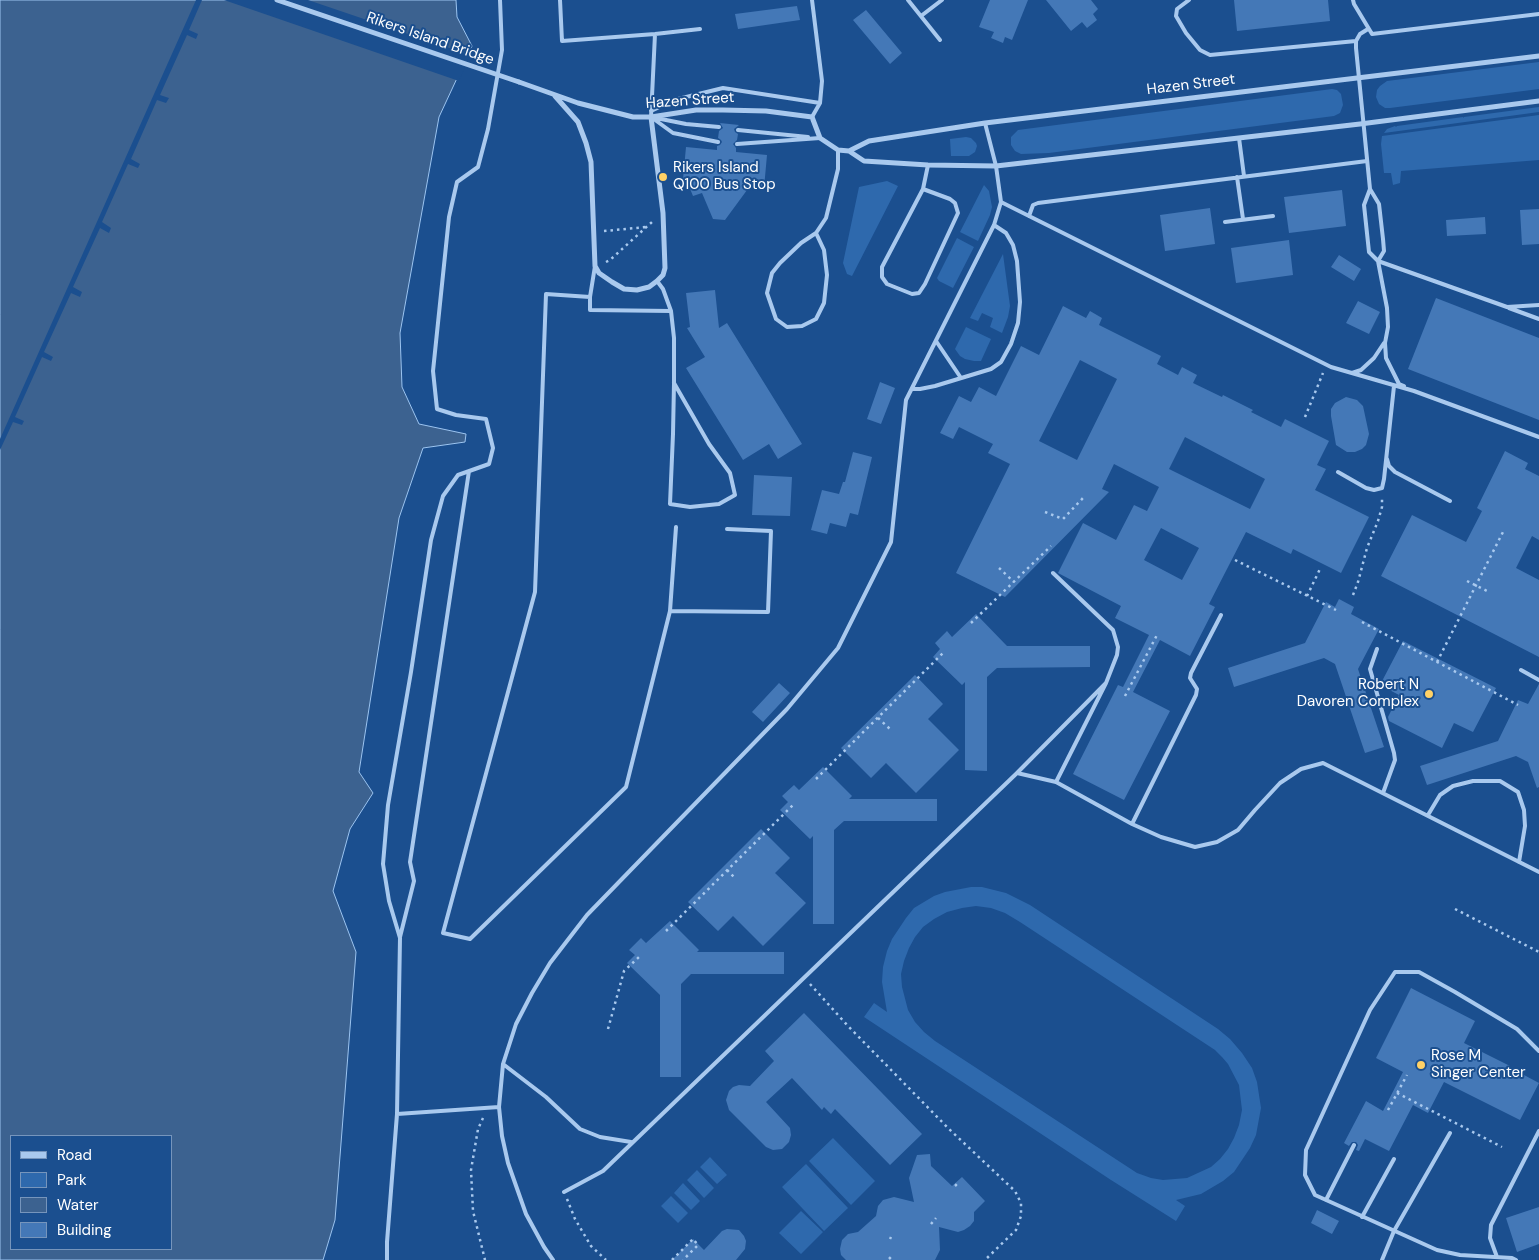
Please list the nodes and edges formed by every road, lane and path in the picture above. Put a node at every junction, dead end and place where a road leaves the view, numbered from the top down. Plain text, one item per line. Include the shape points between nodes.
1 (277, 0) edge
2 (500, 0) edge
3 (560, 0) edge
4 (812, 0) edge
5 (908, 0) edge
6 (942, 0) edge
7 (1190, 0) edge
8 (1353, 0) edge
9 (1539, 14) edge
10 (921, 16) junction
11 (1368, 28) junction
12 (700, 29) dead end
13 (655, 34) junction
14 (940, 40) dead end
15 (1356, 41) junction
16 (1539, 56) edge
17 (1359, 78) junction
18 (519, 82) joint
19 (554, 95) junction
20 (1539, 101) edge
21 (820, 103) junction
22 (651, 114) junction
23 (812, 117) junction
24 (985, 123) junction
25 (1364, 123) junction
26 (719, 128) dead end
27 (738, 130) dead end
28 (820, 138) junction
29 (1239, 138) junction
30 (718, 142) dead end
31 (737, 144) dead end
32 (838, 150) junction
33 (849, 152) junction
34 (1368, 160) junction
35 (928, 165) junction
36 (996, 166) junction
37 (1244, 176) junction
38 (1237, 177) junction
39 (923, 189) junction
40 (1370, 189) junction
41 (1001, 202) junction
42 (663, 213) junction
43 (1029, 216) junction
44 (1273, 216) dead end
45 (1243, 220) junction
46 (1225, 222) dead end
47 (994, 225) junction
48 (647, 227) junction
49 (594, 232) junction
50 (816, 233) junction
51 (1378, 261) junction
52 (595, 266) junction
53 (657, 281) junction
54 (590, 296) junction
55 (1539, 305) edge
56 (1507, 307) junction
57 (671, 311) junction
58 (1539, 319) edge
59 (936, 341) junction
60 (1385, 343) junction
61 (1327, 365) junction
62 (1352, 373) junction
63 (961, 378) junction
64 (674, 383) junction
65 (1394, 386) junction
66 (912, 389) junction
67 (1414, 392) junction
68 (1305, 417) dead end
69 (1539, 437) edge
70 (1386, 456) junction
71 (469, 471) junction
72 (1338, 472) dead end
73 (1382, 488) junction
74 (1083, 498) dead end
75 (1450, 501) dead end
76 (1045, 512) dead end
77 (676, 527) dead end
78 (727, 529) dead end
79 (1503, 532) dead end
80 (1051, 546) dead end
81 (1235, 560) dead end
82 (999, 568) dead end
83 (1320, 569) dead end
84 (1053, 573) dead end
85 (1466, 581) dead end
86 (1014, 582) junction
87 (1476, 585) junction
88 (1487, 591) dead end
89 (1353, 595) dead end
90 (1307, 596) junction
91 (1336, 610) dead end
92 (670, 611) junction
93 (1221, 615) dead end
94 (1362, 622) dead end
95 (971, 623) dead end
96 (1157, 635) dead end
97 (1377, 649) dead end
98 (944, 652) dead end
99 (1444, 661) dead end
100 (1437, 662) junction
101 (1443, 665) junction
102 (1521, 670) dead end
103 (1539, 680) edge
104 (1106, 683) junction
105 (1126, 696) dead end
106 (1518, 705) dead end
107 (878, 718) junction
108 (890, 729) dead end
109 (1017, 773) junction
110 (816, 779) dead end
111 (1056, 782) junction
112 (1383, 793) junction
113 (792, 805) dead end
114 (1428, 815) junction
115 (1132, 824) junction
116 (1519, 862) junction
117 (727, 870) junction
118 (1539, 872) edge
119 (734, 877) dead end
120 (1454, 909) dead end
121 (666, 931) dead end
122 (400, 938) junction
123 (1539, 952) edge
124 (639, 957) dead end
125 (804, 977) junction
126 (608, 1029) dead end
127 (1539, 1051) edge
128 (502, 1064) junction
129 (1407, 1074) dead end
130 (1397, 1093) junction
131 (499, 1107) junction
132 (488, 1108) junction
133 (1388, 1110) dead end
134 (397, 1114) junction
135 (1539, 1131) edge
136 (1450, 1133) dead end
137 (631, 1142) junction
138 (1354, 1145) dead end
139 (1502, 1147) dead end
140 (1394, 1159) dead end
141 (958, 1183) dead end
142 (955, 1186) dead end
143 (564, 1192) joint
144 (1326, 1200) junction
145 (1362, 1217) junction
146 (936, 1218) dead end
147 (931, 1224) dead end
148 (1394, 1231) junction
149 (892, 1256) dead end
150 (1498, 1257) junction
151 (1459, 1258) edge
152 (889, 1259) dead end
153 (387, 1260) edge
154 (485, 1260) edge
155 (553, 1260) edge
156 (606, 1260) edge
157 (672, 1260) edge
158 (684, 1260) edge
159 (985, 1260) edge
160 (1382, 1260) edge
161 (1516, 1260) edge

1 - 18 street, Rikers Island Bridge, bridge
2 - 71 lane via 502,50 488,129 478,167 458,182 449,217 433,371 437,409 486,419 492,448 489,464
3 - 13 lane via 562,42
4 - 21 lane via 822,81
5 - 10 lane
6 - 10 lane
7 - 15 lane via 1178,9 1176,16 1200,50 1210,55
8 - 11 lane
9 - 11 lane via 1372,34
10 - 14 lane
11 - 15 lane
12 - 13 lane
13 - 22 lane
15 - 17 lane
16 - 17 street, Hazen Street
17 - 24 street, Hazen Street
17 - 25 lane
18 - 19 street, Hazen Street
19 - 22 street, Hazen Street via 632,117
19 - 49 street via 578,122 586,143 591,162
20 - 25 street
21 - 22 lane via 723,88 674,100
21 - 23 lane
22 - 23 street, Hazen Street via 766,110
22 - 26 lane via 686,124
22 - 30 lane via 673,133
22 - 42 street
23 - 28 street
24 - 33 street, Hazen Street via 869,141
24 - 36 lane
25 - 29 street
25 - 34 lane
27 - 28 lane
28 - 31 lane
28 - 32 street
29 - 36 street
29 - 37 lane
32 - 33 street
32 - 50 lane via 838,170 826,218
33 - 35 street via 864,161
34 - 37 lane
34 - 40 lane
35 - 36 street
35 - 39 lane
36 - 41 lane
37 - 38 lane
38 - 43 lane via 1038,203 1033,205
38 - 45 lane
39 - 39 lane via 882,267 882,277 887,284 912,294 919,293 925,284 958,213 950,199
40 - 51 lane via 1379,204 1384,251
40 - 51 lane via 1364,205 1369,252
41 - 43 lane
41 - 47 lane
42 - 48 path
42 - 53 street via 665,268 664,275
43 - 61 lane
44 - 45 lane
45 - 46 lane
47 - 59 lane
47 - 63 lane via 1006,233 1017,261 1018,323 1001,362 991,369
48 - 49 path
48 - 52 path via 610,260
49 - 52 street
50 - 50 lane via 824,250 824,303 816,319 802,326 787,326 776,319 767,293 772,273 801,243
51 - 56 lane
51 - 60 lane via 1387,308
52 - 53 street via 599,273 624,289 637,290
52 - 54 lane
53 - 57 lane via 664,289
54 - 57 lane via 590,310
54 - 92 lane via 546,294 535,592 443,933 470,939 626,787
55 - 56 lane
56 - 58 lane
57 - 64 lane
59 - 63 lane
59 - 66 lane
60 - 62 lane via 1361,370
60 - 67 lane via 1386,358 1399,384
61 - 62 lane
61 - 68 path
62 - 65 lane
63 - 66 lane
64 - 64 lane via 670,504 690,508 719,504 735,495 730,473 709,444
65 - 67 lane
65 - 70 lane
66 - 128 lane via 906,400 891,542 838,648 787,709 587,915 550,963 532,993 516,1024
67 - 69 lane
70 - 73 lane
70 - 75 lane via 1389,466 1396,472
71 - 122 lane via 410,862 414,881
71 - 122 lane via 458,475 443,496 431,540 388,805 383,864
72 - 73 lane via 1366,488
73 - 89 path via 1382,508
74 - 76 path via 1063,519
77 - 92 lane
78 - 92 lane via 771,531 768,612
79 - 87 path
80 - 86 path
81 - 90 path
82 - 86 path
83 - 90 path
84 - 104 lane via 1113,630 1117,655
85 - 87 path
86 - 95 path
87 - 88 path
87 - 100 path
90 - 91 path
93 - 115 lane via 1191,673 1196,695
94 - 100 path
96 - 105 path
97 - 112 lane via 1370,669 1395,760
98 - 107 path
99 - 101 path
100 - 101 path
101 - 106 path
102 - 103 lane
104 - 109 lane
104 - 111 lane
107 - 108 path
107 - 110 path
109 - 111 lane
109 - 125 lane
111 - 115 lane
112 - 114 lane
112 - 115 lane via 1323,763 1301,769 1280,783 1238,830 1217,842 1195,847
113 - 117 path
114 - 116 lane
114 - 116 lane via 1440,795 1453,786 1473,781 1500,781 1518,792 1524,810 1525,826
116 - 118 lane
117 - 119 path
117 - 121 path
120 - 123 path
122 - 134 lane
124 - 126 path via 624,971
125 - 137 lane
125 - 159 path via 949,1129 1015,1191 1021,1203 1016,1230
127 - 144 lane via 1517,1029 1455,992 1418,972 1395,972 1370,1010 1306,1150 1305,1176 1314,1195
128 - 131 lane
128 - 137 lane via 580,1128 600,1137
129 - 130 path
130 - 133 path
130 - 139 path
131 - 132 lane
131 - 155 lane via 508,1163 526,1214
132 - 134 lane
132 - 154 path via 478,1129 471,1170 473,1211
134 - 153 lane
135 - 150 lane via 1491,1225 1490,1238
136 - 148 lane
137 - 143 lane via 602,1171
138 - 144 lane
140 - 145 lane
141 - 142 path
143 - 156 path via 591,1246
144 - 145 lane
145 - 148 lane
146 - 147 path
148 - 151 lane
148 - 160 lane
149 - 152 path
150 - 151 lane
150 - 161 lane
157 - 158 path via 693,1239 698,1245

